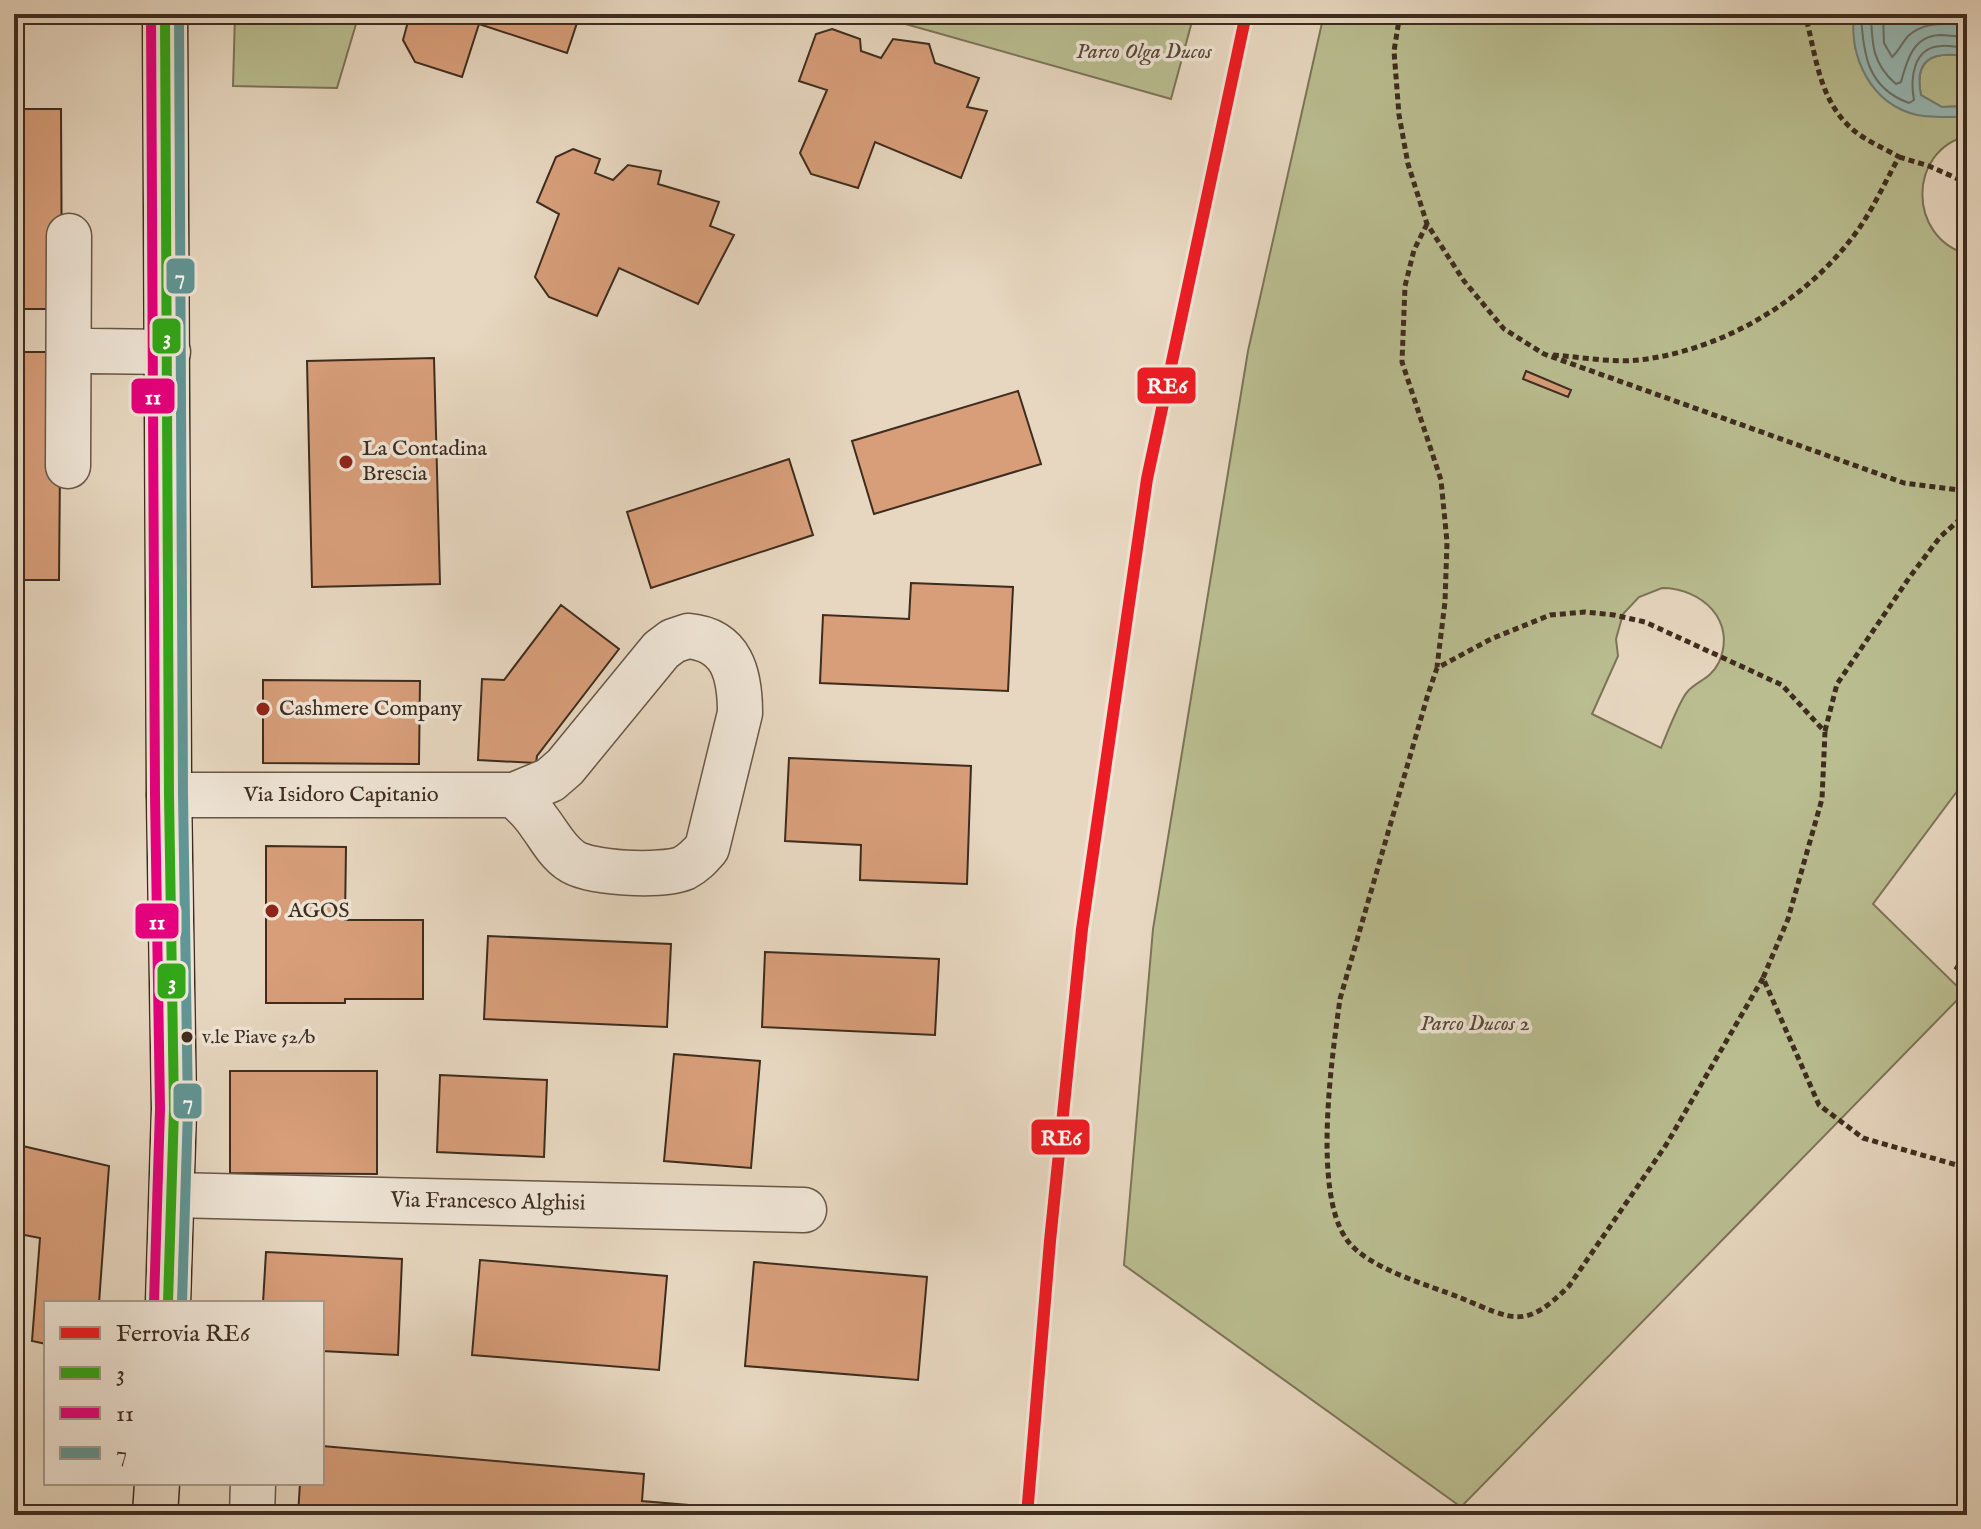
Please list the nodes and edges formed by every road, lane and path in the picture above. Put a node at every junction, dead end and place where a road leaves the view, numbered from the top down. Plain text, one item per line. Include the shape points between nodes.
1 (165, 14) edge
2 (1400, 14) edge
3 (1806, 15) edge
4 (1899, 157) junction
5 (1967, 183) edge
6 (1427, 224) junction
7 (91, 351) junction
8 (168, 352) junction
9 (1544, 354) junction
10 (68, 415) junction
11 (68, 466) dead end
12 (1967, 491) edge
13 (1967, 513) edge
14 (1437, 668) junction
15 (1825, 732) junction
16 (169, 795) junction
17 (514, 795) junction
18 (1763, 978) junction
19 (1967, 1168) edge
20 (172, 1195) junction
21 (804, 1210) dead end
22 (168, 1301) edge
23 (157, 1485) edge
24 (253, 1485) edge
25 (155, 1515) edge
26 (252, 1515) edge

1 - 8 main road
2 - 6 path via 1394,51 1399,115
3 - 4 path via 1821,84 1836,112 1852,130
4 - 5 path
4 - 9 path via 1859,228 1817,275 1777,308 1692,349 1638,360
6 - 9 path via 1504,329
6 - 14 path via 1405,286 1402,362 1441,480 1447,542
7 - 8 street
7 - 10 street via 90,410
7 - 10 street via 91,281 69,255
8 - 16 main road
9 - 12 path via 1904,483
10 - 11 street
13 - 15 path via 1940,537 1837,684
14 - 15 path via 1550,615 1614,615 1645,622 1782,685
14 - 18 path via 1340,999 1327,1130 1337,1220 1348,1242 1372,1262 1504,1316 1532,1316 1550,1305 1569,1286 1666,1145
15 - 18 path via 1822,799 1788,919
16 - 17 street, Via Isidoro Capitanio
16 - 20 main road
17 - 17 street, Via Isidoro Capitanio via 550,780 565,767 673,641 703,638 727,654 740,693 740,713 712,832 696,860 666,872 585,869 561,853
18 - 19 path via 1819,1105 1863,1138
20 - 21 street, Via Francesco Alghisi
20 - 22 main road
23 - 25 main road
24 - 26 street

